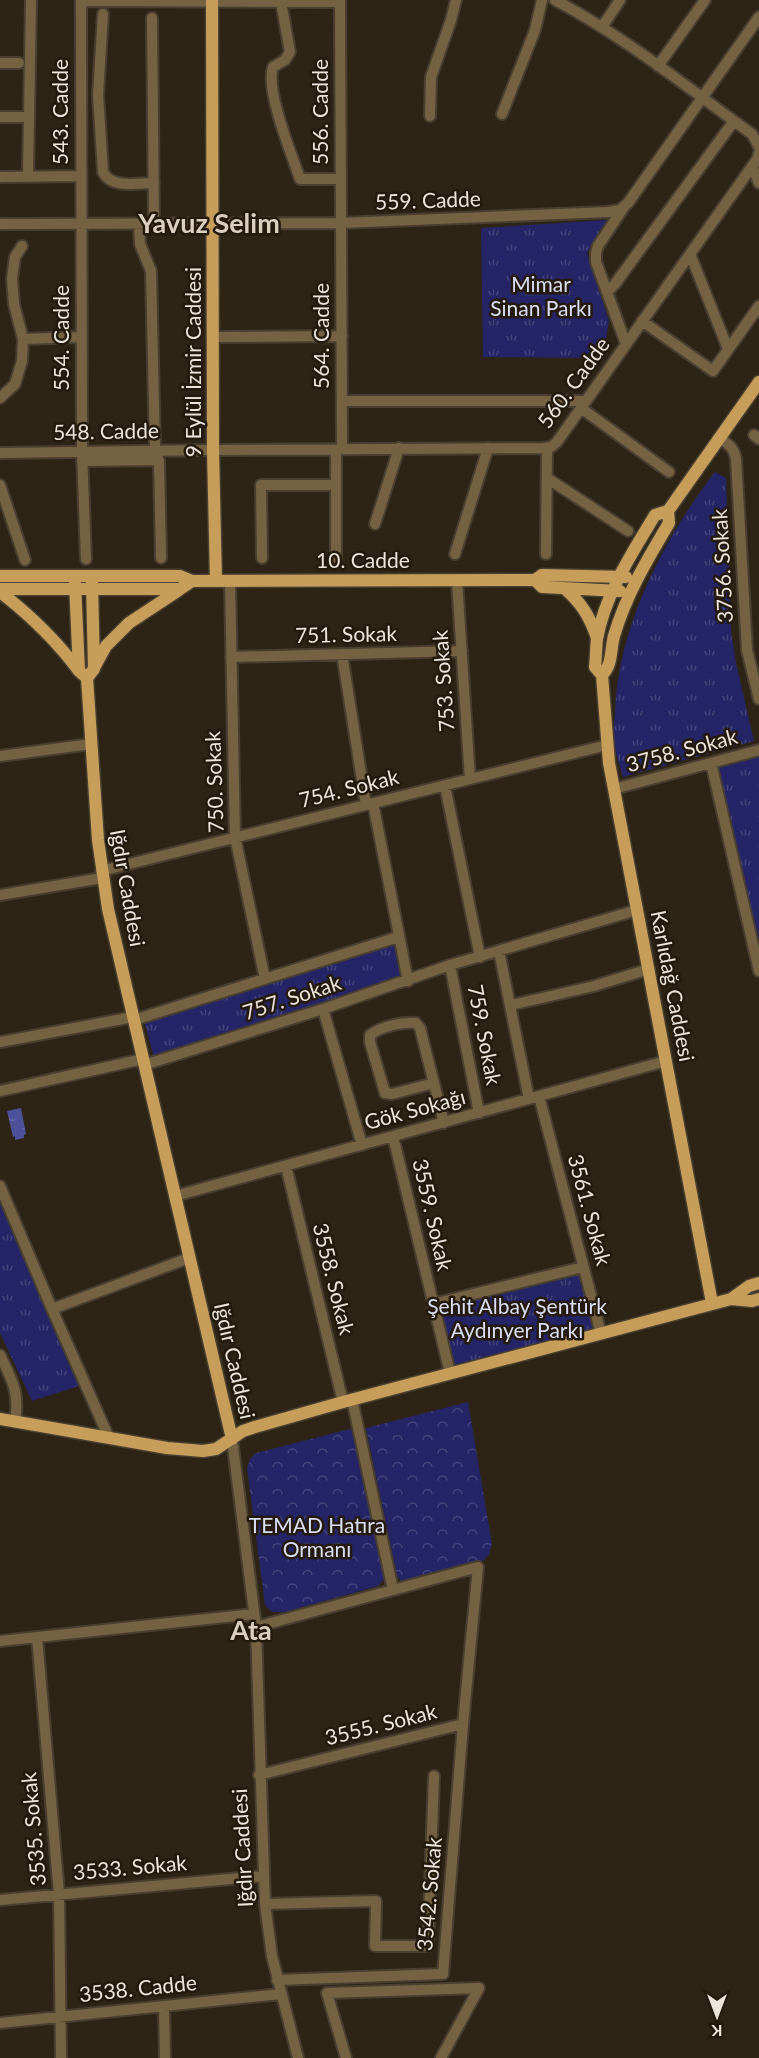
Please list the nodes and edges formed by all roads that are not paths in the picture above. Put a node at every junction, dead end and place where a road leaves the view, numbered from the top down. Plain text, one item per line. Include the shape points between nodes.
1 (31, 0) edge
2 (456, 0) edge
3 (543, 0) edge
4 (555, 0) edge
5 (620, 0) edge
6 (705, 0) edge
7 (81, 1) edge
8 (158, 1) edge
9 (212, 1) edge
10 (274, 1) edge
11 (313, 1) edge
12 (340, 1) edge
13 (104, 14) dead end
14 (759, 17) edge
15 (152, 18) dead end
16 (602, 27) junction
17 (0, 63) edge
18 (19, 63) dead end
19 (658, 66) junction
20 (701, 98) junction
21 (502, 114) dead end
22 (430, 116) dead end
23 (0, 117) edge
24 (29, 117) junction
25 (734, 121) junction
26 (756, 131) edge
27 (759, 147) edge
28 (759, 153) edge
29 (752, 166) junction
30 (81, 176) junction
31 (0, 177) edge
32 (28, 177) junction
33 (341, 180) junction
34 (154, 183) junction
35 (759, 183) edge
36 (624, 207) junction
37 (341, 223) junction
38 (0, 224) edge
39 (81, 224) junction
40 (139, 224) junction
41 (154, 224) junction
42 (213, 224) junction
43 (22, 246) dead end
44 (690, 254) junction
45 (607, 292) junction
46 (759, 306) edge
47 (642, 321) junction
48 (342, 336) junction
49 (81, 337) junction
50 (213, 337) junction
51 (23, 339) junction
52 (626, 344) junction
53 (728, 349) junction
54 (759, 382) edge
55 (0, 398) edge
56 (342, 401) junction
57 (583, 404) junction
58 (719, 438) junction
59 (399, 448) junction
60 (488, 448) junction
61 (547, 448) junction
62 (339, 449) junction
63 (213, 450) junction
64 (155, 451) junction
65 (0, 453) edge
66 (82, 457) junction
67 (669, 472) dead end
68 (547, 478) junction
69 (336, 485) junction
70 (0, 486) edge
71 (668, 511) junction
72 (375, 524) dead end
73 (627, 531) dead end
74 (455, 554) dead end
75 (546, 554) dead end
76 (161, 558) dead end
77 (262, 558) dead end
78 (336, 558) dead end
79 (86, 559) dead end
80 (25, 560) dead end
81 (0, 576) edge
82 (74, 576) junction
83 (92, 576) junction
84 (619, 577) junction
85 (637, 577) junction
86 (216, 580) junction
87 (458, 580) junction
88 (535, 580) junction
89 (192, 581) junction
90 (230, 581) junction
91 (564, 588) junction
92 (75, 589) junction
93 (92, 589) junction
94 (180, 589) junction
95 (0, 590) edge
96 (613, 591) junction
97 (630, 591) junction
98 (597, 638) junction
99 (462, 651) junction
100 (342, 654) junction
101 (231, 657) junction
102 (86, 673) junction
103 (602, 675) junction
104 (759, 699) edge
105 (91, 744) junction
106 (607, 745) junction
107 (759, 750) edge
108 (0, 756) edge
109 (711, 763) junction
110 (470, 779) junction
111 (444, 786) junction
112 (614, 789) junction
113 (370, 804) junction
114 (235, 837) junction
115 (102, 874) junction
116 (0, 895) edge
117 (637, 910) junction
118 (398, 937) junction
119 (499, 951) junction
120 (480, 957) junction
121 (450, 965) junction
122 (649, 969) junction
123 (759, 970) edge
124 (265, 979) junction
125 (408, 981) junction
126 (511, 1005) junction
127 (323, 1009) junction
128 (133, 1019) junction
129 (0, 1042) edge
130 (666, 1061) junction
131 (144, 1062) junction
132 (434, 1083) junction
133 (0, 1091) edge
134 (534, 1098) junction
135 (479, 1113) junction
136 (444, 1123) junction
137 (393, 1136) junction
138 (362, 1145) junction
139 (286, 1166) junction
140 (0, 1186) edge
141 (175, 1196) junction
142 (189, 1258) junction
143 (583, 1266) junction
144 (759, 1283) edge
145 (732, 1299) junction
146 (759, 1299) edge
147 (712, 1303) junction
148 (433, 1304) junction
149 (52, 1309) junction
150 (601, 1334) junction
151 (0, 1355) edge
152 (450, 1373) junction
153 (348, 1400) junction
154 (0, 1419) edge
155 (15, 1421) junction
156 (109, 1438) junction
157 (232, 1439) junction
158 (393, 1590) junction
159 (254, 1614) junction
160 (256, 1627) junction
161 (37, 1638) junction
162 (0, 1641) edge
163 (463, 1724) junction
164 (259, 1775) junction
165 (434, 1776) dead end
166 (263, 1876) junction
167 (59, 1894) junction
168 (0, 1900) edge
169 (265, 1904) junction
170 (362, 1977) junction
171 (277, 1980) junction
172 (362, 1992) junction
173 (281, 1994) junction
174 (164, 2006) junction
175 (60, 2017) junction
176 (0, 2023) edge
177 (61, 2058) edge
178 (165, 2058) edge
179 (298, 2058) edge
180 (346, 2058) edge
181 (441, 2058) edge

1 - 24 street
2 - 22 street via 431,77
3 - 21 street
4 - 16 street
5 - 16 street
6 - 19 street
7 - 8 street
7 - 30 street, 543. Cadde
8 - 9 street
9 - 10 street
9 - 42 main road, 9 Eylül İzmir Caddesi
10 - 11 street
10 - 33 street via 290,52 272,71 276,109 300,179
11 - 12 street
12 - 33 street, 556. Cadde
13 - 34 street via 98,95 103,172 113,183
14 - 20 street
15 - 34 street
16 - 19 street
17 - 18 street
19 - 20 street
20 - 25 street
20 - 36 street
23 - 24 street
24 - 32 street
25 - 26 street
25 - 45 street
26 - 27 street
28 - 29 street, 560. Cadde
29 - 35 street
29 - 44 street, 560. Cadde
30 - 32 street
30 - 39 street, 543. Cadde
31 - 32 street
33 - 37 street, 556. Cadde
34 - 41 street
36 - 37 street, 559. Cadde via 565,215
36 - 45 street via 596,253
37 - 42 street, 559. Cadde
37 - 48 street, 564. Cadde
38 - 39 street, 559. Cadde
39 - 40 street, 559. Cadde
39 - 49 street, 554. Cadde
40 - 41 street, 559. Cadde
40 - 64 street via 140,244 151,271
41 - 42 street, 559. Cadde
42 - 50 main road, 9 Eylül İzmir Caddesi
43 - 51 street via 15,256 12,279
44 - 47 street, 560. Cadde
44 - 53 street
45 - 52 street
46 - 53 street
47 - 52 street, 560. Cadde
47 - 53 street via 713,371
48 - 50 street
48 - 56 street, 564. Cadde
49 - 51 street
49 - 66 street, 554. Cadde
50 - 63 main road, 9 Eylül İzmir Caddesi
51 - 55 street via 18,377
52 - 57 street, 560. Cadde
54 - 58 main road, Karlıdağ Caddesi
56 - 57 street
56 - 62 street, 564. Cadde
57 - 61 street, 560. Cadde via 557,442
57 - 67 street
58 - 71 main road, Karlıdağ Caddesi
58 - 104 street, 3756. Sokak via 735,450 747,650
59 - 60 street, 560. Cadde
59 - 62 street, 560. Cadde
59 - 72 street
60 - 61 street, 560. Cadde
60 - 74 street
61 - 68 street
62 - 63 street, 560. Cadde
62 - 69 street, 564. Cadde
63 - 64 street, 548. Cadde
63 - 86 main road, 9 Eylül İzmir Caddesi
64 - 66 street, 548. Cadde
65 - 66 street, 548. Cadde
66 - 76 street via 159,460
66 - 79 street, 554. Cadde
68 - 73 street
68 - 75 street
69 - 77 street via 261,485
69 - 78 street, 564. Cadde
70 - 80 street
71 - 84 main road, Karlıdağ Caddesi via 655,515
71 - 85 main road, Karlıdağ Caddesi via 669,523
81 - 82 main road, 10. Cadde
82 - 83 main road, 10. Cadde
82 - 92 main road, Iğdır Caddesi
83 - 89 main road, 10. Cadde via 180,576
83 - 93 main road, Iğdır Caddesi
84 - 85 main road, 10. Cadde
84 - 88 main road, 10. Cadde via 542,575
84 - 96 main road, Karlıdağ Caddesi
85 - 97 main road, Karlıdağ Caddesi
86 - 89 main road, 10. Cadde
86 - 90 main road, 10. Cadde
87 - 88 main road, 10. Cadde
87 - 90 main road, 10. Cadde
87 - 99 street, 753. Sokak
88 - 91 main road, 10. Cadde via 542,587
89 - 94 main road
90 - 101 street, 750. Sokak
91 - 96 main road, 10. Cadde
91 - 98 main road via 585,610
92 - 93 main road
92 - 95 main road
92 - 102 main road, Iğdır Caddesi
93 - 94 main road
93 - 102 main road, Iğdır Caddesi
94 - 102 main road via 129,623
95 - 102 main road
96 - 97 main road, 10. Cadde
96 - 98 main road, Karlıdağ Caddesi
97 - 103 main road, Karlıdağ Caddesi via 613,640 610,667
98 - 103 main road, Karlıdağ Caddesi via 595,667
99 - 100 street, 751. Sokak
99 - 110 street, 753. Sokak
100 - 101 street, 751. Sokak
100 - 113 street
101 - 114 street, 750. Sokak
102 - 105 main road, Iğdır Caddesi
103 - 106 main road, Karlıdağ Caddesi
105 - 108 street
105 - 115 main road, Iğdır Caddesi
106 - 110 street, 754. Sokak
106 - 112 main road, Karlıdağ Caddesi
107 - 109 street, 3758. Sokak
109 - 112 street, 3758. Sokak
109 - 123 street
110 - 111 street, 754. Sokak
111 - 113 street, 754. Sokak
111 - 120 street
112 - 117 main road, Karlıdağ Caddesi
113 - 114 street, 754. Sokak
113 - 118 street
114 - 115 street, 754. Sokak
114 - 124 street, 750. Sokak
115 - 116 street, 754. Sokak
115 - 128 main road, Iğdır Caddesi
117 - 119 street, 757. Sokak
117 - 122 main road, Karlıdağ Caddesi
118 - 124 street
118 - 125 street
119 - 120 street, 757. Sokak
119 - 126 street, 3561. Sokak
120 - 121 street, 757. Sokak
121 - 125 street, 757. Sokak
121 - 135 street, 759. Sokak
122 - 126 street
122 - 130 main road, Karlıdağ Caddesi
124 - 128 street
125 - 127 street, 757. Sokak
126 - 134 street, 3561. Sokak
127 - 131 street, 757. Sokak
127 - 138 street
128 - 129 street
128 - 131 main road, Iğdır Caddesi
130 - 134 street, Gök Sokağı
130 - 147 main road, Karlıdağ Caddesi
131 - 133 street, 757. Sokak
131 - 141 main road, Iğdır Caddesi
132 - 132 street via 416,1023 407,1022 370,1035 385,1093
132 - 136 street
134 - 135 street, Gök Sokağı
134 - 143 street, 3561. Sokak
135 - 136 street, Gök Sokağı
136 - 137 street, Gök Sokağı
137 - 138 street, Gök Sokağı
137 - 148 street, 3559. Sokak
138 - 139 street, Gök Sokağı
139 - 141 street, Gök Sokağı
139 - 153 street, 3558. Sokak
140 - 149 street
141 - 142 main road, Iğdır Caddesi
142 - 149 street
142 - 157 main road, Iğdır Caddesi
143 - 148 street
143 - 150 street, 3561. Sokak
144 - 145 main road via 748,1286
145 - 146 main road
145 - 147 main road
147 - 150 main road
148 - 152 street, 3559. Sokak
149 - 156 street
150 - 152 main road
151 - 155 street via 16,1390
152 - 153 main road
153 - 157 main road via 243,1431
153 - 158 street, 3558. Sokak
154 - 155 main road
155 - 156 main road
156 - 157 main road via 203,1451 216,1449
157 - 159 street, Iğdır Caddesi
158 - 160 street
158 - 163 street, 3555. Sokak via 478,1567
159 - 160 street, Iğdır Caddesi
159 - 161 street
160 - 164 street, Iğdır Caddesi
161 - 162 street
161 - 167 street, 3535. Sokak
163 - 164 street, 3555. Sokak
163 - 170 street, 3542. Sokak via 443,1974
164 - 166 street, Iğdır Caddesi
165 - 169 street via 428,1946 375,1946 376,1901
166 - 167 street, 3533. Sokak
166 - 169 street, Iğdır Caddesi
167 - 168 street, 3533. Sokak
167 - 175 street, 3535. Sokak
169 - 171 street, Iğdır Caddesi
170 - 171 street, 3542. Sokak
170 - 172 street
171 - 173 street, Iğdır Caddesi
172 - 180 street via 327,1992
172 - 181 street via 479,1988
173 - 174 street, 3538. Cadde
173 - 179 street, Iğdır Caddesi
174 - 175 street, 3538. Cadde
174 - 178 street
175 - 176 street, 3538. Cadde
175 - 177 street, 3535. Sokak

